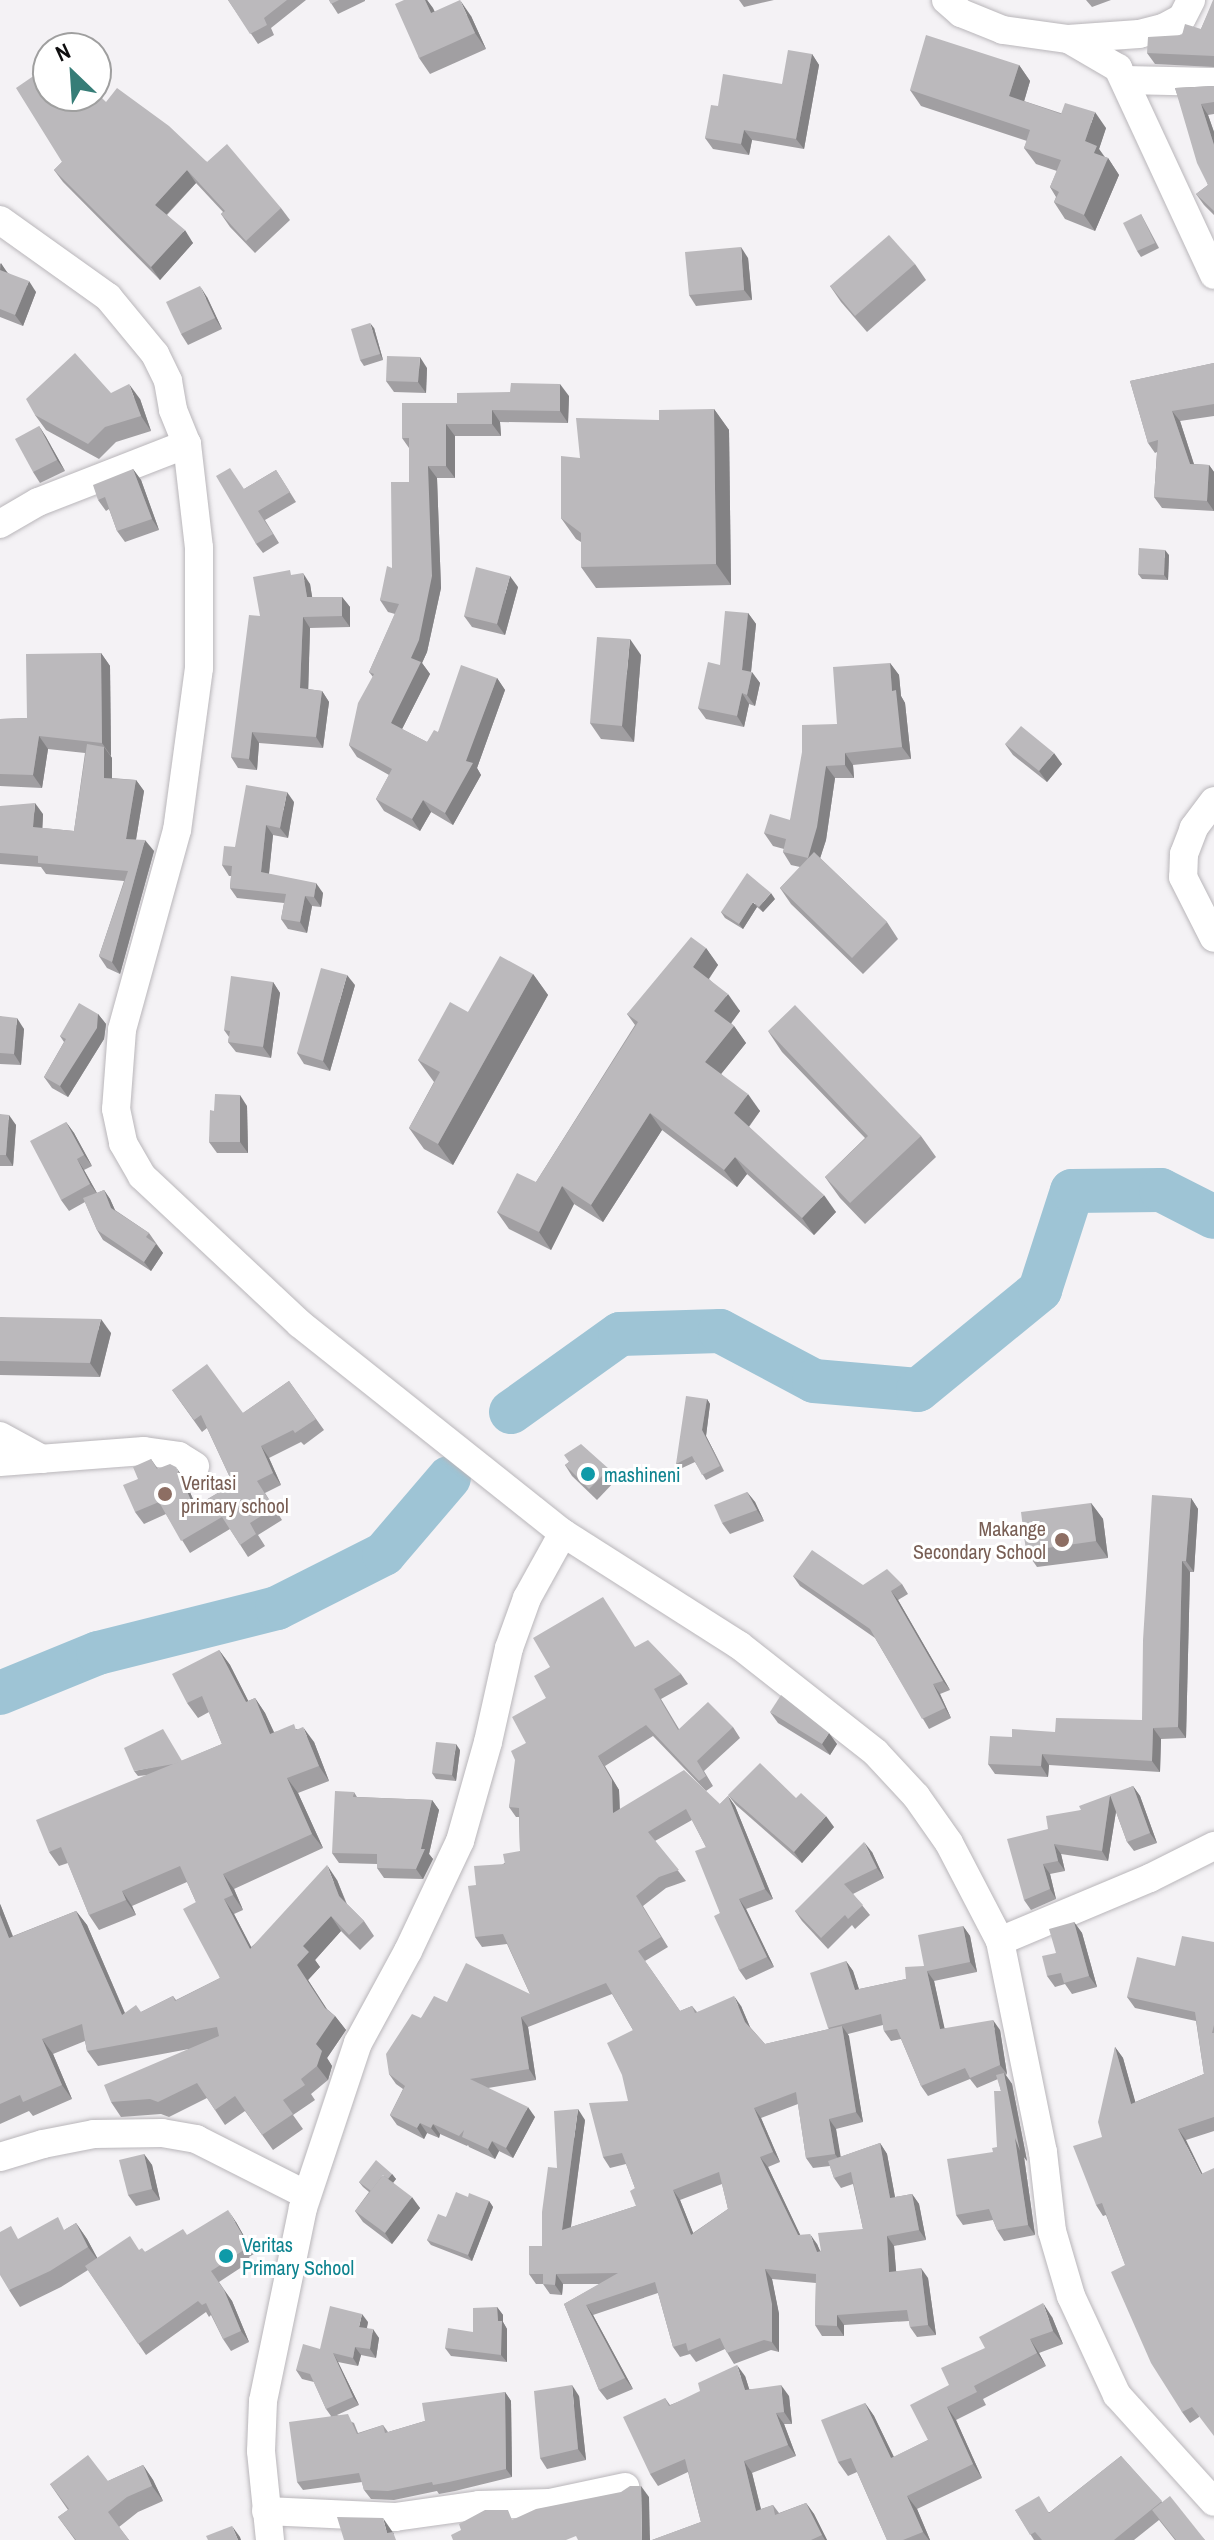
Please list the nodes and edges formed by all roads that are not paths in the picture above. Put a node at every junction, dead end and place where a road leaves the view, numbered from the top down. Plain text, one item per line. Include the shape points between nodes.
1 (946, 0) edge
2 (1191, 0) edge
3 (1068, 39) junction
4 (1125, 80) junction
5 (1214, 82) edge
6 (1187, 214) junction
7 (0, 220) edge
8 (1214, 231) edge
9 (1214, 275) edge
10 (187, 444) junction
11 (0, 524) edge
12 (1214, 801) edge
13 (1214, 938) edge
14 (0, 1436) edge
15 (43, 1459) junction
16 (0, 1462) edge
17 (195, 1466) dead end
18 (563, 1533) junction
19 (1214, 1846) edge
20 (1000, 1941) junction
21 (0, 2157) edge
22 (307, 2195) junction
23 (625, 2487) edge
24 (1214, 2502) edge
25 (266, 2511) junction
26 (270, 2540) edge

1 - 3 street via 961,13 1003,30
2 - 3 street via 1182,18 1163,28
3 - 4 street via 1118,68
4 - 5 street
4 - 6 street
6 - 8 street
6 - 9 street
7 - 10 street via 108,297 155,354
10 - 11 street via 38,502
10 - 18 street via 199,548 199,668 177,830 122,1030 116,1109 123,1143 142,1176 300,1324
12 - 13 street via 1194,828 1184,854 1183,877
14 - 15 street
15 - 16 street
15 - 17 street via 144,1451 179,1456
18 - 20 street via 739,1645 876,1753 949,1843
18 - 22 street via 527,1598 509,1648 460,1841 358,2043
19 - 20 street
20 - 24 street via 1043,2152 1052,2231 1071,2296 1117,2395
21 - 22 street via 94,2134 162,2133 196,2139
22 - 25 street via 263,2401
23 - 25 street via 550,2503 479,2505 395,2517
25 - 26 street

